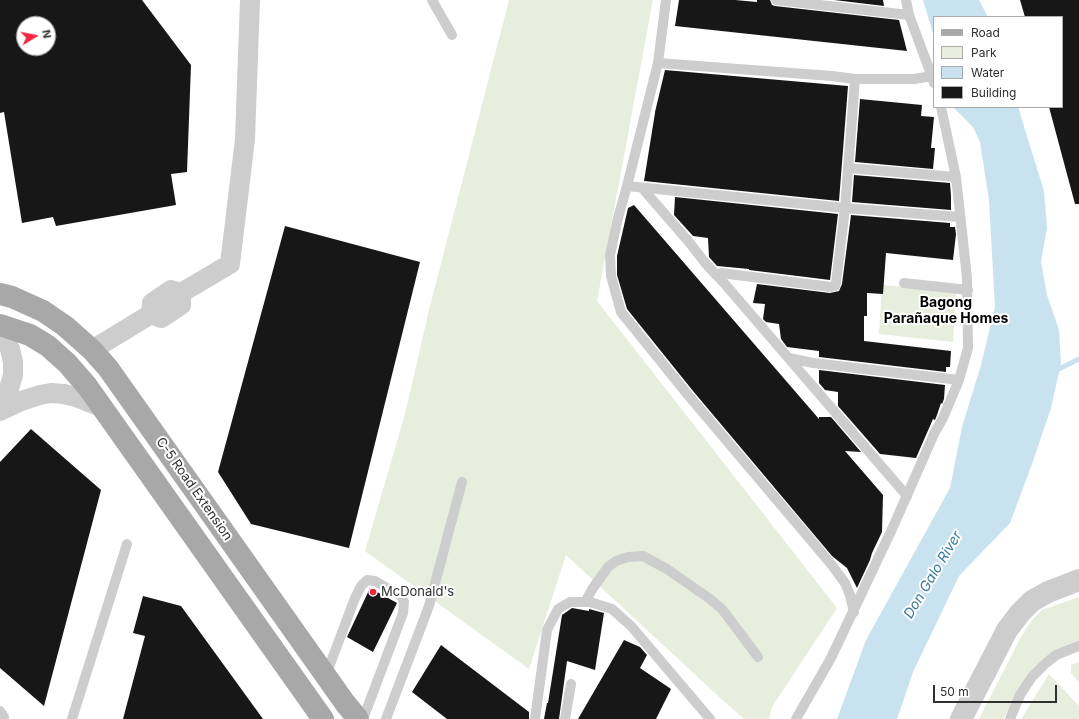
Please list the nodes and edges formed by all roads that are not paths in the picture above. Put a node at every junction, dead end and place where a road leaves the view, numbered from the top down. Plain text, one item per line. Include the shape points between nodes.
1 (250, 0) edge
2 (432, 0) edge
3 (666, 0) edge
4 (776, 0) edge
5 (906, 0) edge
6 (909, 15) junction
7 (452, 35) dead end
8 (658, 63) junction
9 (854, 79) junction
10 (933, 79) edge
11 (941, 108) edge
12 (848, 168) junction
13 (956, 177) junction
14 (627, 186) junction
15 (643, 189) junction
16 (845, 208) junction
17 (959, 217) junction
18 (716, 275) junction
19 (904, 283) dead end
20 (968, 290) junction
21 (0, 294) edge
22 (0, 325) edge
23 (0, 334) edge
24 (92, 350) junction
25 (789, 358) junction
26 (959, 380) junction
27 (0, 406) edge
28 (101, 407) junction
29 (0, 410) edge
30 (462, 482) dead end
31 (907, 496) junction
32 (127, 544) dead end
33 (1079, 580) edge
34 (585, 602) junction
35 (854, 612) junction
36 (1079, 646) edge
37 (758, 656) dead end
38 (326, 676) junction
39 (571, 684) dead end
40 (0, 711) edge
41 (351, 711) edge
42 (4, 719) edge
43 (72, 719) edge
44 (323, 719) edge
45 (363, 719) edge
46 (386, 719) edge
47 (535, 719) edge
48 (565, 719) edge
49 (710, 719) edge
50 (796, 719) edge
51 (961, 719) edge
52 (1010, 719) edge

1 - 24 street via 245,139 230,264 181,293 181,305 161,318 151,314
2 - 7 lane
3 - 8 lane
4 - 6 lane
5 - 6 lane
6 - 10 lane
8 - 9 lane
8 - 14 lane
9 - 10 lane
9 - 12 lane
11 - 13 lane
12 - 13 lane
12 - 16 lane
13 - 17 lane
14 - 15 lane
14 - 35 lane via 610,255 611,276 621,312 832,564 845,583
15 - 16 lane
15 - 18 lane
16 - 17 lane
16 - 18 lane via 835,286 721,273
17 - 20 lane
18 - 25 lane
19 - 20 lane
20 - 26 lane via 968,348
21 - 24 main road, C-5 Road Extension via 43,311
22 - 28 main road via 30,335 48,346 87,386
23 - 27 street via 10,349 13,362 9,389
24 - 38 main road, C-5 Road Extension via 108,368
25 - 26 lane
25 - 31 lane
26 - 31 lane
28 - 29 street via 76,397 51,394 40,395
28 - 44 main road
30 - 46 lane via 429,606
31 - 35 lane
32 - 43 lane
33 - 51 street via 1048,592 1032,601 1020,613 1006,630
34 - 37 lane via 608,567 628,557 643,556 667,569 722,609
34 - 47 lane via 570,602 558,609 547,630
34 - 49 lane via 612,610 631,626
35 - 50 lane
36 - 52 lane via 1056,655 1032,677 1020,695
38 - 41 main road, C-5 Road Extension
38 - 45 lane via 361,586 367,580 375,581 401,596 404,602 403,613
39 - 48 lane
40 - 42 lane
41 - 44 main road

